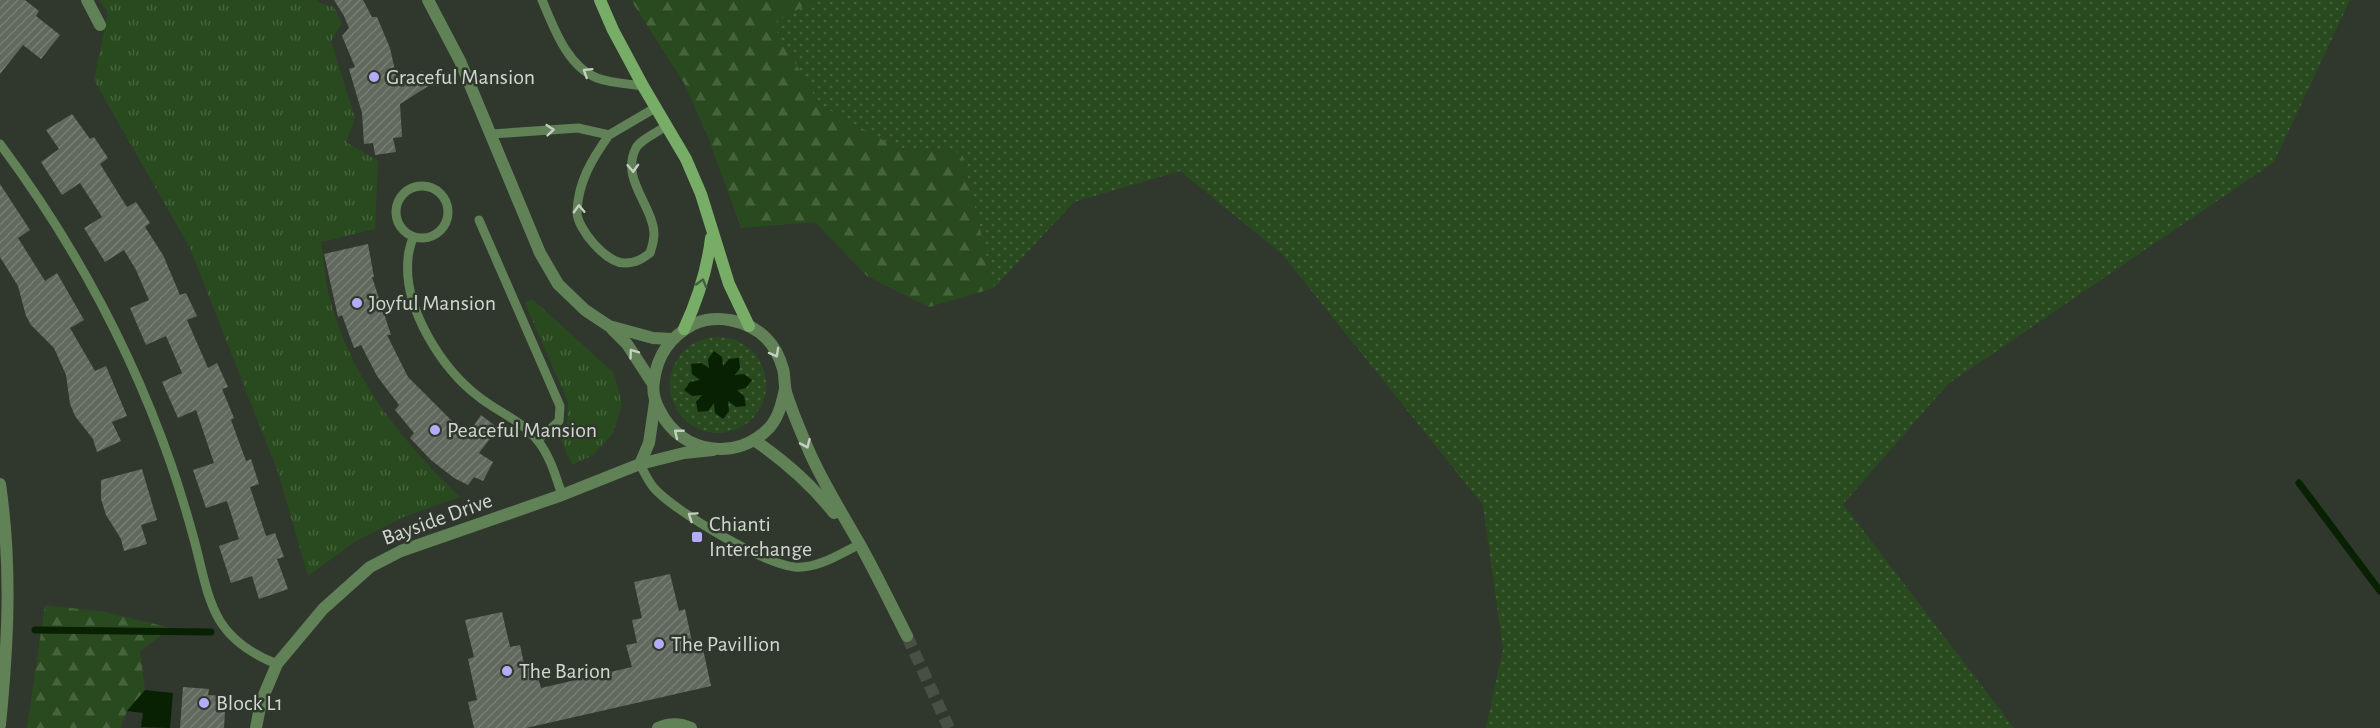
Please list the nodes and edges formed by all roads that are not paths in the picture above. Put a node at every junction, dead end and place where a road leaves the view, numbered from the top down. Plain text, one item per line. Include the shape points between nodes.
1 (87, 0) edge
2 (428, 0) edge
3 (542, 0) edge
4 (600, 0) edge
5 (100, 25) dead end
6 (643, 86) junction
7 (655, 108) junction
8 (666, 126) junction
9 (492, 134) junction
10 (609, 135) junction
11 (0, 144) edge
12 (479, 220) dead end
13 (711, 234) junction
14 (413, 237) junction
15 (609, 326) junction
16 (749, 326) junction
17 (684, 329) junction
18 (672, 339) junction
19 (653, 384) junction
20 (785, 389) junction
21 (655, 402) junction
22 (538, 440) junction
23 (754, 440) junction
24 (713, 450) junction
25 (640, 464) junction
26 (0, 484) edge
27 (562, 495) junction
28 (860, 544) junction
29 (908, 636) tunnel mouth
30 (277, 664) junction
31 (0, 725) edge
32 (256, 728) edge
33 (658, 728) edge
34 (691, 728) edge

1 - 5 street
2 - 9 street
6 -> 3 lane via 597,78 577,65
4 - 6 main road
6 - 7 main road
7 - 8 main road
7 - 10 lane
8 -> 10 lane via 636,147 631,166 654,234 650,253 639,262 623,264 604,254 588,237 577,215 580,189 591,159
8 - 13 main road via 701,194
9 -> 10 lane via 578,128
9 - 15 street via 540,253 558,284
11 - 30 lane via 58,228 121,343 171,465 213,608 232,637 261,658
12 - 22 lane via 560,406 559,421
13 - 16 main road
17 -> 13 main road via 708,265
14 - 14 lane via 399,225 396,208 404,193 428,187 442,196 447,220 437,234
14 - 22 lane via 408,260 411,290 423,325 440,355 458,379
15 - 18 street via 632,334
19 -> 15 street via 627,344
16 - 17 street via 712,319
16 -> 20 street via 777,352
17 - 18 street
18 - 19 street via 663,351
19 - 21 street
20 - 23 street via 781,409 771,426
20 -> 28 street via 811,454
24 -> 21 street via 692,444 674,431
21 - 25 street via 649,443
22 - 27 lane
23 - 24 street via 736,448
23 - 28 street via 801,475
24 - 25 street, Bayside Drive
25 - 27 street, Bayside Drive
28 -> 25 lane via 816,565 795,567 779,563 739,546 692,517 655,489
26 - 31 street via 9,603
27 - 30 street, Bayside Drive via 401,551 370,567 322,609
28 - 29 street
30 - 32 street, Bayside Drive via 261,702
33 - 34 street via 668,724

